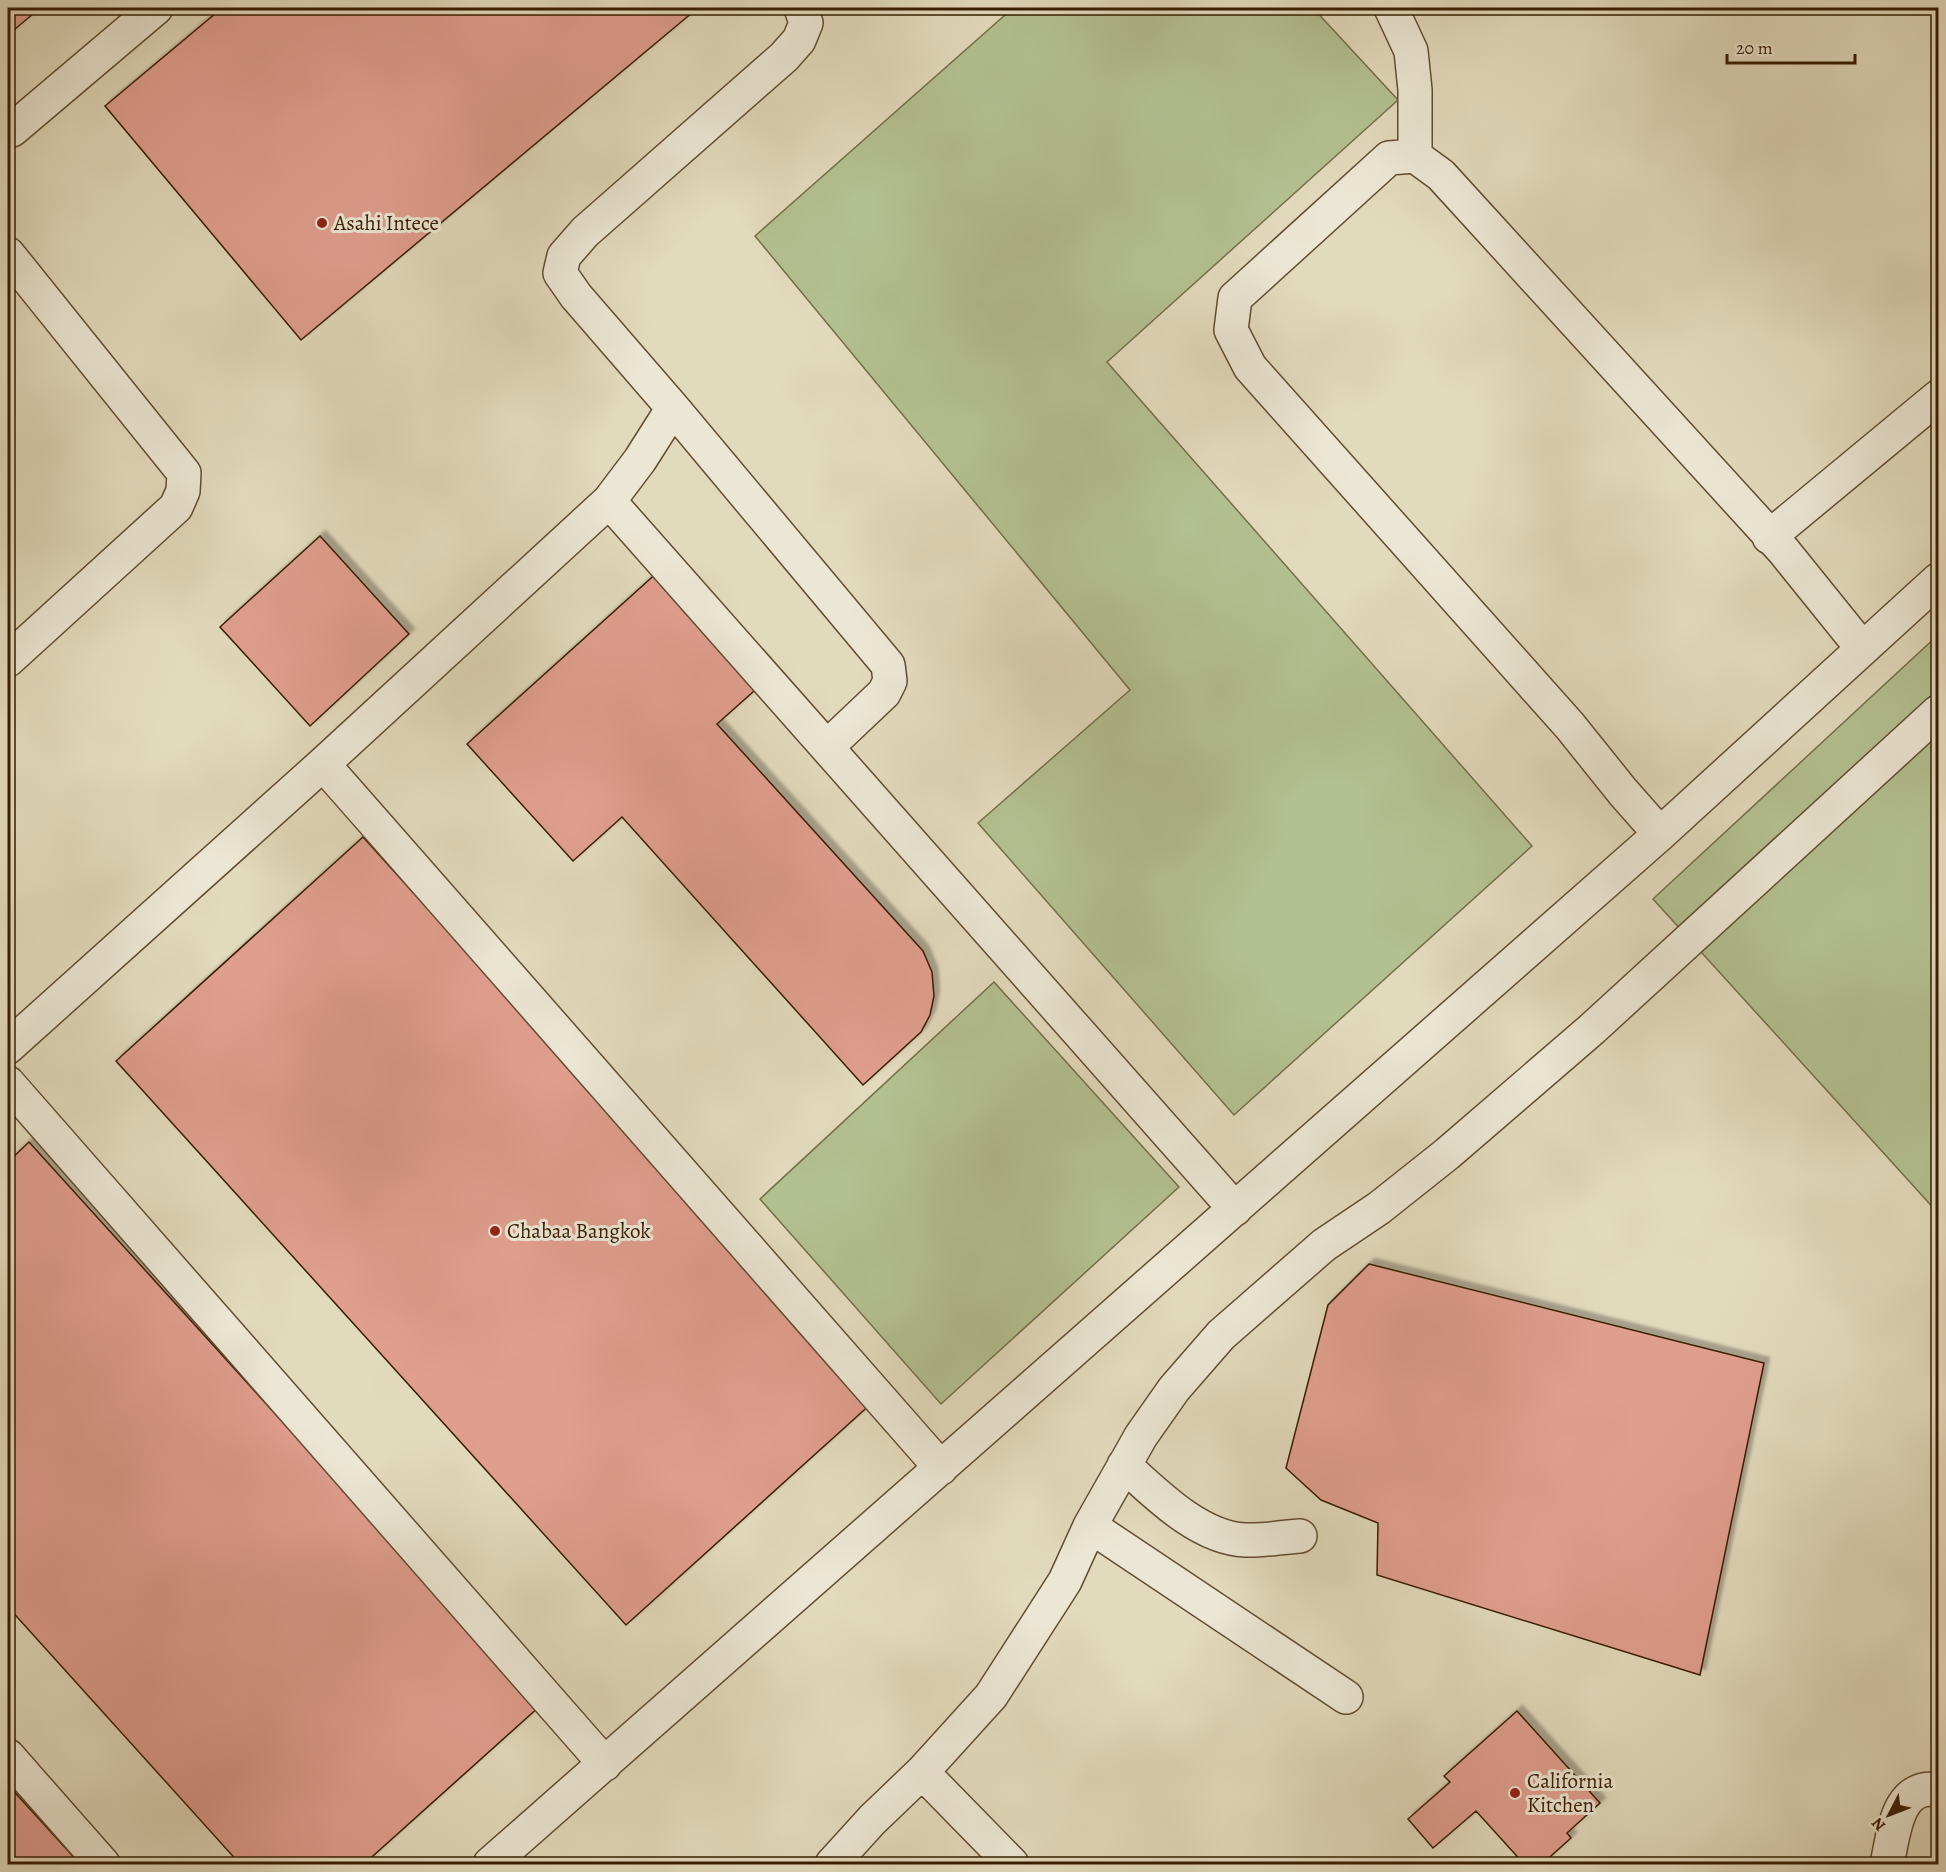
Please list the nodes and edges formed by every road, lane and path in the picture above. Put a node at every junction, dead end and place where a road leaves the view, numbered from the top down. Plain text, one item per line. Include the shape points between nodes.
1 (156, 8) edge
2 (801, 8) edge
3 (1391, 8) edge
4 (12, 130) dead end
5 (1415, 156) junction
6 (8, 254) edge
7 (1938, 397) edge
8 (673, 408) junction
9 (609, 501) junction
10 (1776, 544) junction
11 (1938, 580) edge
12 (1862, 648) junction
13 (8, 660) edge
14 (1938, 712) edge
15 (827, 747) junction
16 (323, 764) junction
17 (1660, 834) junction
18 (8, 1047) edge
19 (8, 1083) edge
20 (1235, 1209) junction
21 (1124, 1465) junction
22 (941, 1468) junction
23 (1090, 1527) junction
24 (1300, 1536) dead end
25 (1346, 1697) dead end
26 (8, 1756) edge
27 (604, 1764) junction
28 (922, 1772) junction
29 (1938, 1790) edge
30 (103, 1864) edge
31 (490, 1864) edge
32 (832, 1864) edge
33 (1011, 1864) edge
34 (1887, 1864) edge

1 - 4 street
2 - 8 street via 806,23 799,40 784,57 585,232 564,256 560,273 576,296
3 - 5 street via 1411,51
5 - 10 street via 1441,176
5 - 17 street via 1389,158 1235,298 1231,330 1250,367 1570,726
6 - 13 street via 184,473 183,491 176,507
7 - 10 street
8 - 9 street
8 - 15 street via 888,665 890,681 884,693
9 - 15 street
9 - 16 street
10 - 12 street
11 - 12 street
12 - 17 street
14 - 21 street via 1583,1036 1430,1167 1324,1245 1221,1335 1174,1389
15 - 20 street
16 - 18 street
16 - 22 street
17 - 20 street
19 - 27 street
20 - 22 street
21 - 23 street
21 - 24 street via 1162,1501 1206,1530 1243,1540
22 - 27 street
23 - 25 street
23 - 28 street via 1065,1581 991,1696
26 - 30 street
27 - 31 street
28 - 32 street
28 - 33 street
29 - 34 street via 1927,1788 1912,1794 1901,1806

